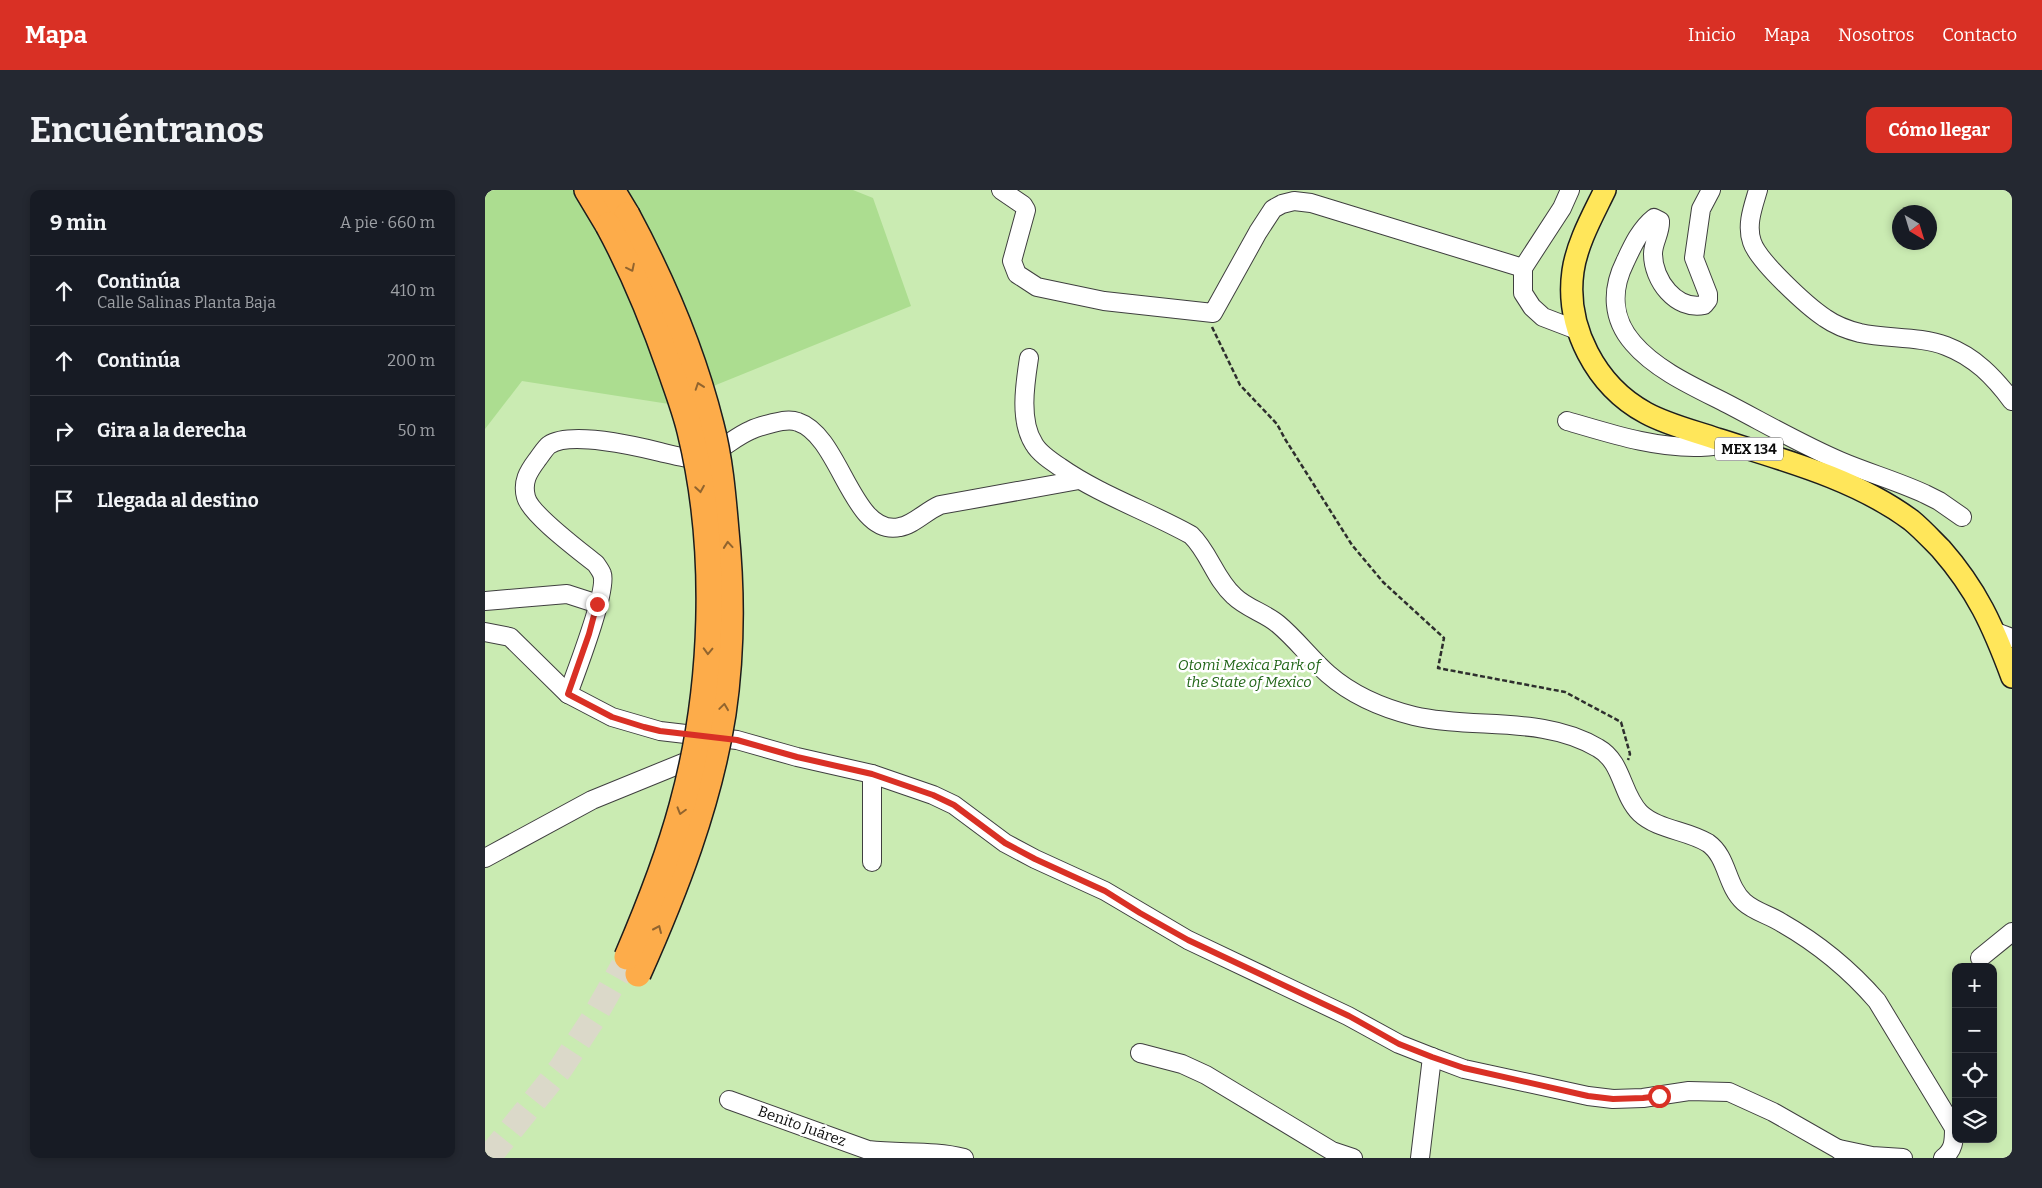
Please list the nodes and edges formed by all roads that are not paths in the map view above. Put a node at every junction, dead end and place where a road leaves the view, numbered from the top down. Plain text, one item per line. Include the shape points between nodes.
1 (587, 190) edge
2 (612, 190) edge
3 (1001, 190) edge
4 (1570, 190) edge
5 (1605, 190) edge
6 (1711, 190) edge
7 (1758, 190) edge
8 (1523, 268) junction
9 (1577, 330) junction
10 (1029, 358) dead end
11 (2012, 401) edge
12 (1567, 421) dead end
13 (1734, 444) junction
14 (1835, 468) junction
15 (1079, 480) junction
16 (1962, 517) dead end
17 (485, 601) edge
18 (597, 604) junction
19 (485, 632) edge
20 (2004, 635) edge
21 (2012, 676) edge
22 (568, 694) junction
23 (737, 740) junction
24 (872, 774) junction
25 (485, 858) edge
26 (872, 862) dead end
27 (2012, 932) edge
28 (1980, 958) dead end
29 (1140, 1053) dead end
30 (1432, 1057) junction
31 (729, 1100) dead end
32 (1844, 1154) edge
33 (964, 1158) edge
34 (1353, 1158) edge
35 (1420, 1158) edge
36 (1903, 1158) edge
37 (1943, 1158) edge

1 -> 2 highway, bridge via 609,225 645,298 683,405 693,443 702,502 707,564 707,667 694,757 683,806 631,970 685,861 713,762 729,670 731,611 724,500 711,426 665,290
3 - 8 street via 1025,207 1012,261 1017,274 1024,280 1037,287 1079,297 1212,321 1273,209 1293,201 1311,203
4 - 8 street
5 - 9 main road, MEX 134 via 1573,270
6 - 14 street via 1701,209 1695,258 1708,300 1696,307 1666,291 1653,260 1660,226 1660,220 1654,218 1635,242 1615,289 1615,306 1623,329 1633,344 1664,369
7 - 11 street via 1749,228 1752,243 1772,271 1825,318 1860,333 1945,345 1979,364
8 - 9 street via 1523,292 1532,307 1543,317
9 - 13 main road, MEX 134 via 1603,376 1625,398 1646,413
10 - 15 street via 1025,411 1034,445
12 - 13 street via 1663,444 1697,447
13 - 14 main road, MEX 134
14 - 16 street via 1925,494
14 - 20 main road, MEX 134 via 1897,510 1928,536 1957,567
15 - 18 street via 940,505 903,527 889,528 863,511 831,453 814,430 798,422 783,420 751,429 702,457 685,458 589,439 567,439 549,445 529,471 524,487 527,502 536,513 596,564 603,575
15 - 37 street via 1191,535 1234,597 1277,622 1327,673 1351,692 1415,716 1568,734 1605,752 1623,781 1630,802 1642,815 1706,842 1718,852 1736,893 1745,903 1782,922 1836,962 1862,985 1887,1015 1954,1128 1954,1143
17 - 18 street via 567,594
18 - 22 street
19 - 22 street via 510,637
20 - 21 main road, MEX 134
22 - 23 street via 612,717 644,727
23 - 24 street
23 - 25 street via 592,800
24 - 26 street
24 - 30 street via 954,805 1005,843 1105,891 1188,940 1349,1016 1399,1044
27 - 28 street
29 - 34 street via 1206,1074 1333,1151
30 - 32 street via 1464,1068 1588,1096 1643,1098 1689,1091 1729,1092 1773,1112
30 - 35 street
31 - 33 street, Benito Juárez via 868,1150 948,1154
32 - 36 street

